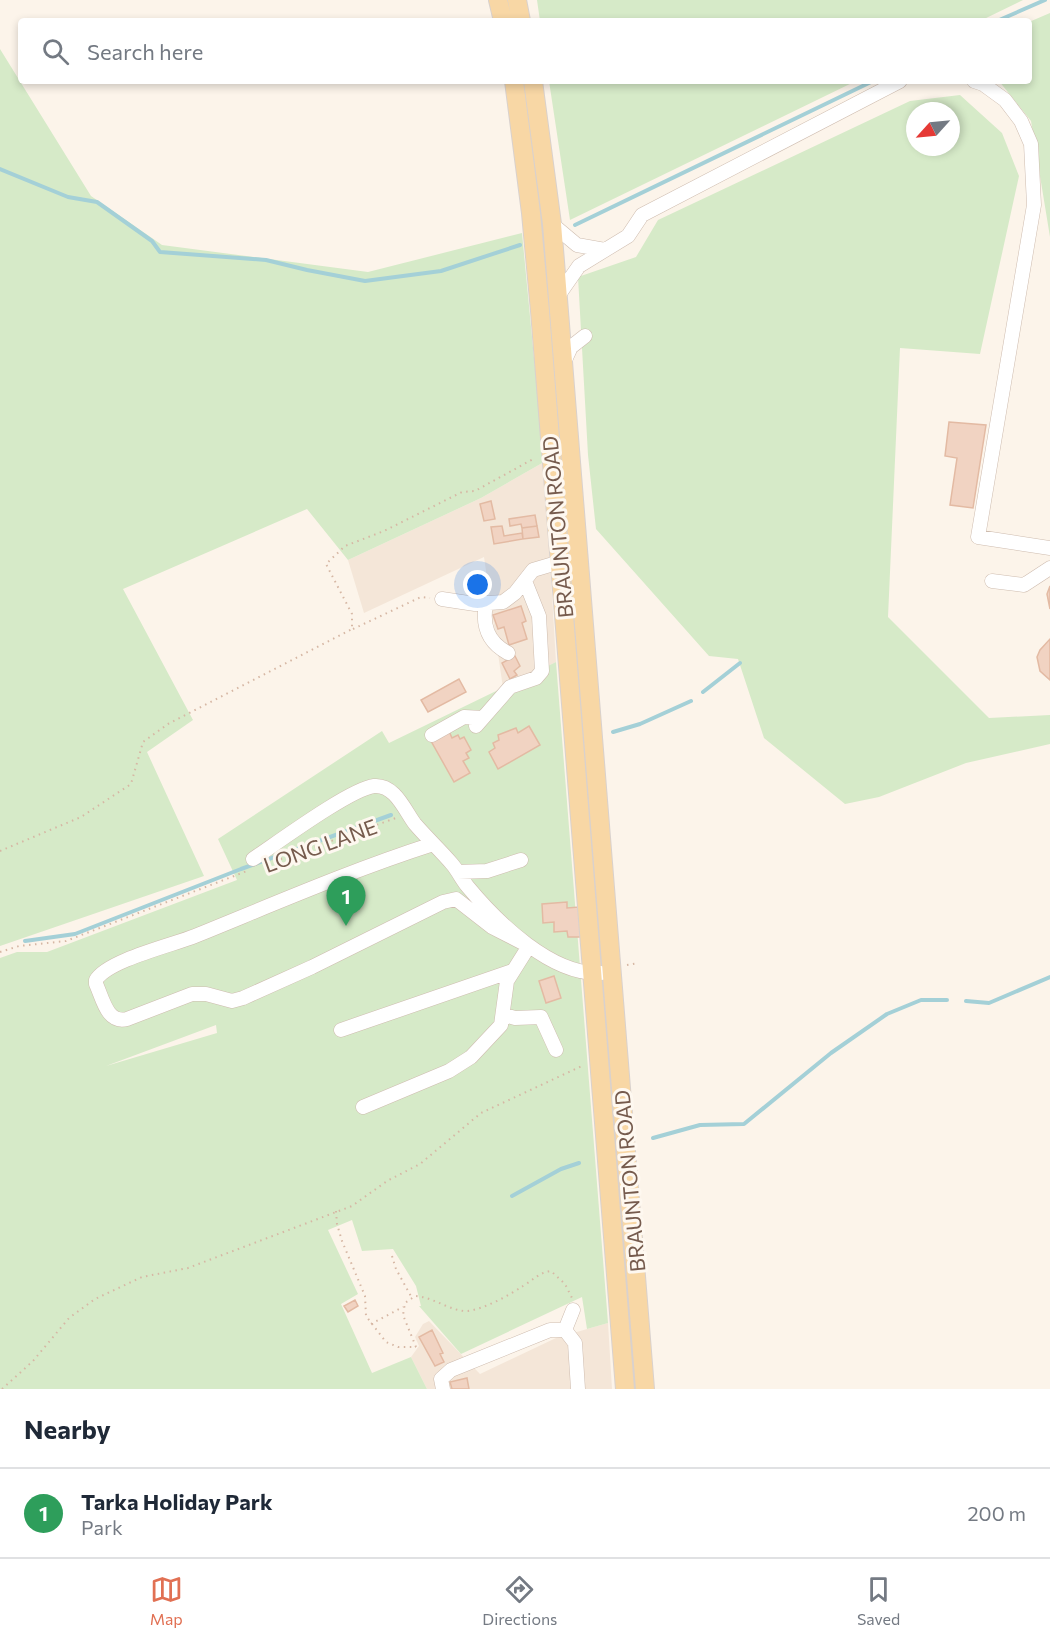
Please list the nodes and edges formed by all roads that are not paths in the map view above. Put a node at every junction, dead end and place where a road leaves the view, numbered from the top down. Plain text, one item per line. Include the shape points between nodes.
1 (498, 0) edge
2 (516, 0) edge
3 (502, 18) edge
4 (520, 18) edge
5 (514, 84) edge
6 (533, 84) edge
7 (894, 84) edge
8 (979, 84) edge
9 (552, 224) junction
10 (605, 250) junction
11 (558, 296) junction
12 (585, 336) dead end
13 (562, 366) junction
14 (1050, 548) edge
15 (560, 562) junction
16 (1050, 567) edge
17 (992, 580) dead end
18 (525, 581) junction
19 (442, 598) road end
20 (486, 603) junction
21 (507, 652) dead end
22 (432, 735) dead end
23 (433, 844) junction
24 (521, 860) dead end
25 (251, 864) road end
26 (458, 872) junction
27 (529, 946) junction
28 (512, 971) junction
29 (612, 972) junction
30 (591, 974) junction
31 (504, 1014) junction
32 (341, 1030) dead end
33 (556, 1050) dead end
34 (363, 1107) dead end
35 (573, 1310) road end
36 (565, 1330) junction
37 (443, 1389) edge
38 (578, 1389) edge
39 (625, 1389) edge
40 (645, 1389) edge

1 - 3 main road
2 - 4 main road
5 - 15 main road, BRAUNTON ROAD via 531,213
6 - 9 main road, BRAUNTON ROAD
7 - 10 street via 642,215 628,236
8 - 14 street via 1005,100 1021,121 1031,144 1034,205 978,537
9 - 10 street via 577,245
9 - 11 main road, BRAUNTON ROAD
10 - 11 street via 579,266
11 - 13 main road, BRAUNTON ROAD
12 - 13 street via 571,347
13 - 29 main road, BRAUNTON ROAD
15 - 18 street via 533,570
15 - 30 main road, BRAUNTON ROAD
16 - 17 street via 1024,585
18 - 20 street via 503,602
18 - 22 street via 539,616 543,670 536,678 510,687 479,722 464,717
19 - 20 street
20 - 21 street via 484,626 491,639
23 - 25 street via 389,791 374,786 356,792
23 - 26 street
23 - 27 street via 163,945 104,972 96,984 110,1016 121,1020 200,993 232,1001 243,998 456,899 492,927
24 - 26 street via 487,871
26 - 27 street via 483,903
27 - 28 street
27 - 30 street via 555,962
28 - 31 street via 507,981
28 - 32 street
29 - 30 street
29 - 40 main road, BRAUNTON ROAD
30 - 39 main road, BRAUNTON ROAD
31 - 33 street via 515,1018 541,1017
31 - 34 street via 501,1025 471,1057 449,1071
35 - 36 street
36 - 37 street via 550,1330 451,1370 441,1379
36 - 38 street via 575,1343

